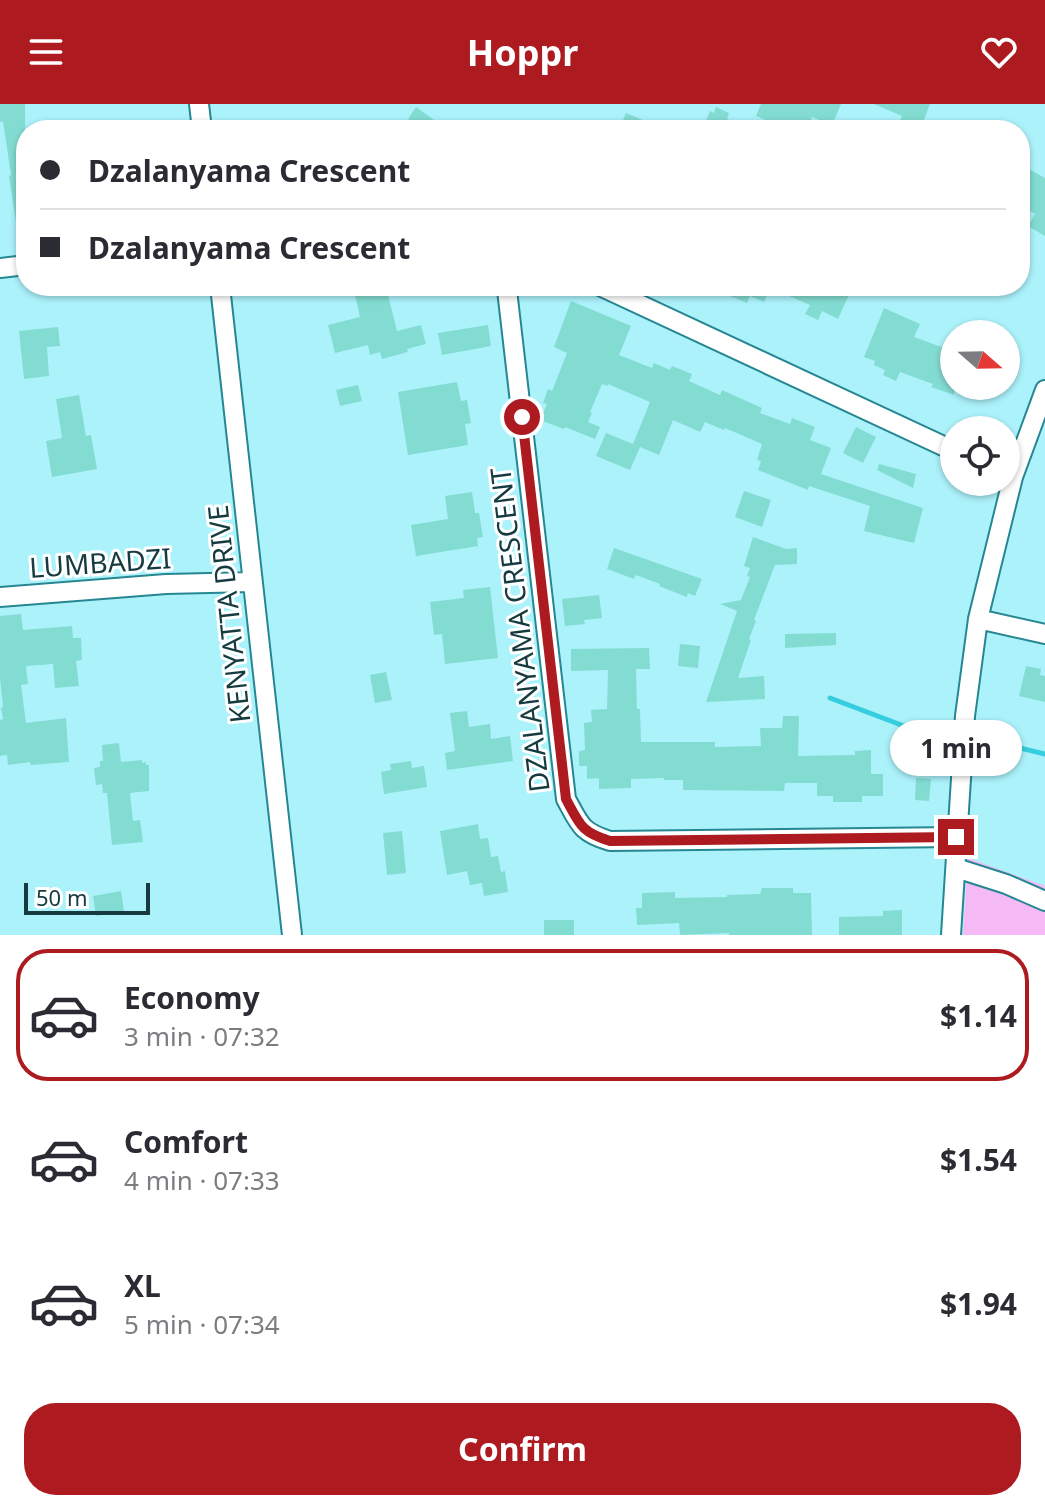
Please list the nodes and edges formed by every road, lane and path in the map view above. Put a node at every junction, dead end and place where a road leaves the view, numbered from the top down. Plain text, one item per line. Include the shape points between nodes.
1 (221, 296) edge
2 (508, 296) edge
3 (621, 296) edge
4 (1045, 390) edge
5 (940, 444) edge
6 (1020, 451) edge
7 (1006, 496) edge
8 (252, 582) junction
9 (0, 597) edge
10 (978, 619) junction
11 (1045, 634) edge
12 (956, 837) junction
13 (956, 868) junction
14 (1045, 901) edge
15 (292, 935) edge
16 (951, 935) edge

1 - 8 street, KENYATTA DRIVE
2 - 12 street, DZALANYAMA CRESCENT via 566,799 579,824 610,841
3 - 5 street
4 - 6 street
7 - 10 street
8 - 9 street, LUMBADZI
8 - 15 street, KENYATTA DRIVE
10 - 11 street
10 - 12 street
12 - 13 street
13 - 14 street
13 - 16 street

